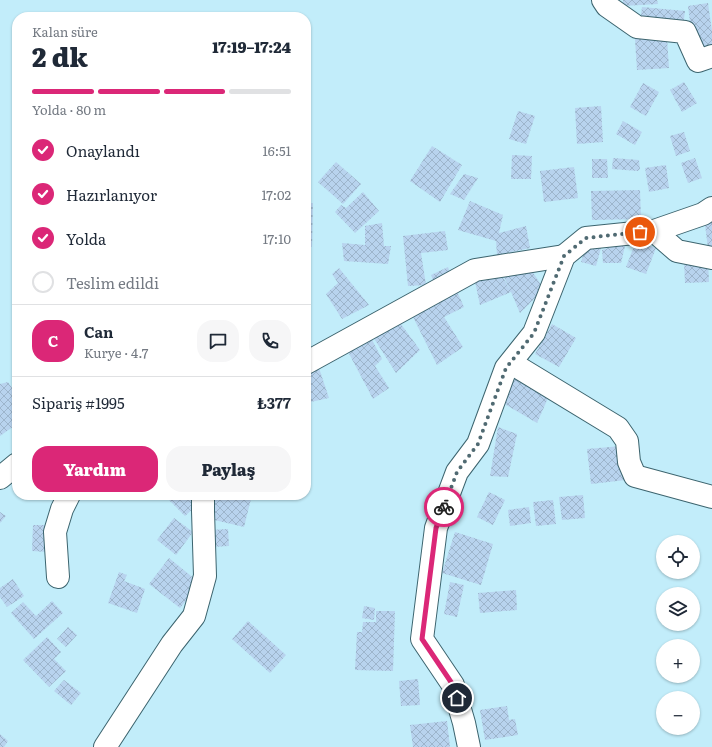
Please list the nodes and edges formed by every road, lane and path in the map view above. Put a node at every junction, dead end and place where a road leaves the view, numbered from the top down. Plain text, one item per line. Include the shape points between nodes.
1 (603, 0) edge
2 (712, 56) edge
3 (712, 208) edge
4 (654, 231) junction
5 (564, 256) junction
6 (712, 258) edge
7 (311, 360) edge
8 (511, 363) junction
9 (12, 468) edge
10 (0, 478) edge
11 (712, 497) edge
12 (66, 500) edge
13 (203, 500) edge
14 (58, 577) dead end
15 (105, 747) edge
16 (469, 747) edge

1 - 2 street via 607,6 638,27 685,32 698,61
3 - 4 street via 703,214
4 - 5 street via 586,238
4 - 6 street via 677,251
5 - 7 street via 475,270
5 - 8 street via 534,333
8 - 11 street via 618,428 627,441 629,462 635,476
8 - 16 street via 506,368 478,444 457,472 436,528 422,639 453,685
9 - 10 street
12 - 14 street via 55,532
13 - 15 street via 205,576 194,616 172,644

